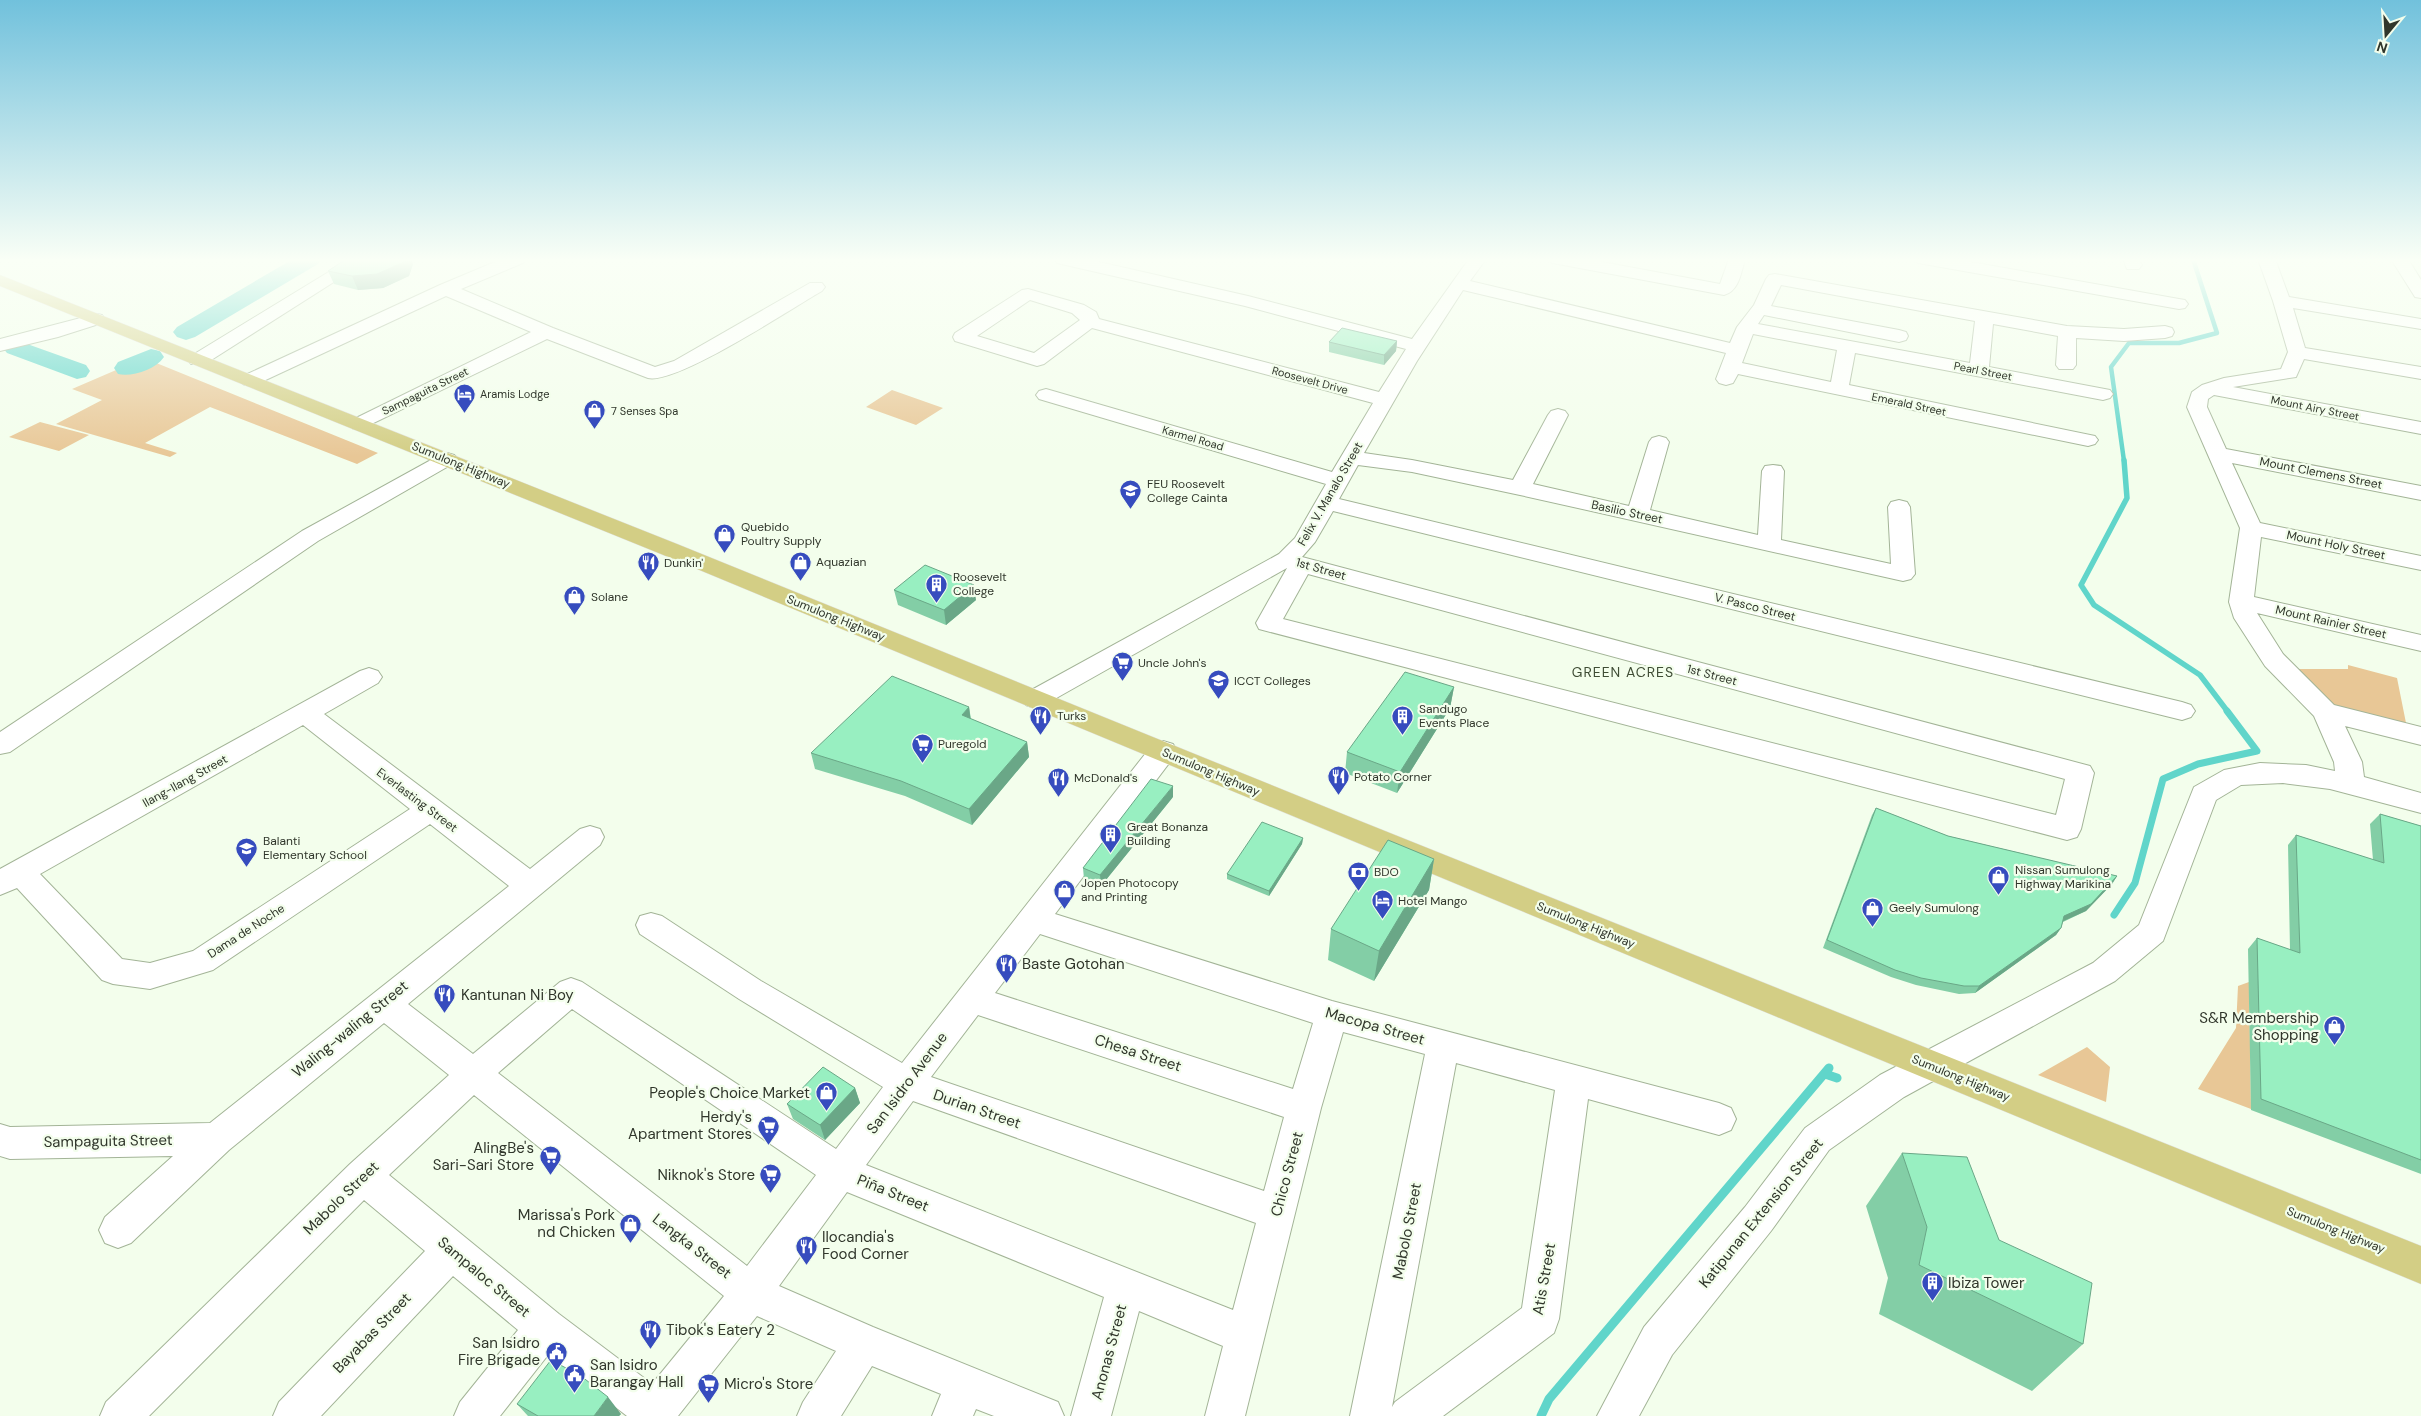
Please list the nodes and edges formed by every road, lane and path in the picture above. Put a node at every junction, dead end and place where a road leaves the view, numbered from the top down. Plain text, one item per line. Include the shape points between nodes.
1 (66, 325) edge
2 (112, 325) edge
3 (255, 325) edge
4 (368, 325) edge
5 (530, 325) edge
6 (749, 325) edge
7 (980, 325) edge
8 (1085, 325) edge
9 (1101, 325) edge
10 (1338, 325) edge
11 (1431, 325) edge
12 (1597, 325) edge
13 (1840, 325) edge
14 (1983, 325) edge
15 (2026, 325) edge
16 (2289, 325) edge
17 (1746, 327) joint
18 (546, 332) junction
19 (2068, 332) junction
20 (2166, 332) dead end
21 (1899, 336) dead end
22 (0, 345) edge
23 (1417, 346) junction
24 (1847, 346) junction
25 (2297, 352) junction
26 (198, 360) junction
27 (1731, 365) junction
28 (2066, 365) dead end
29 (1979, 371) junction
30 (2421, 373) edge
31 (250, 380) junction
32 (2208, 388) junction
33 (1839, 389) junction
34 (2103, 394) dead end
35 (1046, 395) dead end
36 (1385, 400) junction
37 (1558, 415) dead end
38 (359, 424) junction
39 (2421, 428) edge
40 (2088, 440) dead end
41 (1659, 442) dead end
42 (2220, 454) junction
43 (1351, 458) junction
44 (447, 459) junction
45 (1773, 471) dead end
46 (1339, 481) junction
47 (1520, 488) junction
48 (2421, 493) edge
49 (1327, 503) junction
50 (1900, 507) dead end
51 (1638, 514) junction
52 (2252, 528) junction
53 (1769, 544) junction
54 (1294, 562) junction
55 (2421, 563) edge
56 (2240, 602) junction
57 (2421, 643) edge
58 (369, 677) dead end
59 (1034, 699) junction
60 (2182, 712) dead end
61 (2325, 712) junction
62 (306, 714) junction
63 (2421, 736) edge
64 (0, 745) edge
65 (1163, 751) junction
66 (2351, 785) junction
67 (2421, 804) edge
68 (430, 810) junction
69 (590, 837) dead end
70 (10, 878) edge
71 (530, 884) junction
72 (1034, 920) junction
73 (651, 924) dead end
74 (572, 991) joint
75 (971, 999) junction
76 (383, 1002) junction
77 (1332, 1015) junction
78 (1443, 1046) junction
79 (1919, 1061) junction
80 (473, 1074) junction
81 (1574, 1080) junction
82 (906, 1083) junction
83 (1304, 1108) junction
84 (1719, 1119) dead end
85 (217, 1139) junction
86 (0, 1140) edge
87 (841, 1172) junction
88 (363, 1176) junction
89 (1276, 1213) junction
90 (118, 1230) dead end
91 (451, 1251) junction
92 (2421, 1265) edge
93 (1126, 1288) junction
94 (751, 1293) junction
95 (545, 1328) junction
96 (1246, 1335) junction
97 (864, 1343) junction
98 (959, 1401) edge
99 (654, 1414) edge
100 (120, 1416) edge
101 (293, 1416) edge
102 (474, 1416) edge
103 (816, 1416) edge
104 (1044, 1416) edge
105 (1091, 1416) edge
106 (1225, 1416) edge
107 (1370, 1416) edge
108 (1409, 1416) edge
109 (1617, 1416) edge

1 - 22 street
2 - 26 main road, Sumulong Highway
3 - 26 street
4 - 31 street
5 - 18 street
6 - 18 street via 681,365 655,374
7 - 8 street via 962,337 1037,360
9 - 36 street, Roosevelt Drive
10 - 23 street
11 - 23 street, Felix V. Manalo Street
12 - 27 street, Emerald Street
13 - 21 street
14 - 29 street
15 - 19 street
16 - 25 street
17 - 24 street, Pearl Street
17 - 27 street
18 - 38 street, Sampaguita Street
19 - 20 street via 2124,335
19 - 28 street
23 - 36 street, Felix V. Manalo Street
24 - 29 street, Pearl Street
24 - 33 street
25 - 30 street
25 - 32 street via 2289,373 2271,378 2236,380
26 - 31 main road, Sumulong Highway
27 - 33 street, Emerald Street
29 - 34 street, Pearl Street
31 - 38 main road, Sumulong Highway
32 - 39 street, Mount Airy Street
32 - 42 street via 2199,396 2197,407
33 - 40 street, Emerald Street
35 - 46 street, Karmel Road
36 - 43 street, Felix V. Manalo Street
37 - 47 street
38 - 44 main road, Sumulong Highway
41 - 51 street
42 - 48 street, Mount Clemens Street
42 - 52 street
43 - 46 street, Felix V. Manalo Street
43 - 47 street, Basilio Street via 1412,466
44 - 59 main road, Sumulong Highway
44 - 64 street via 310,536
45 - 53 street
46 - 49 street, Felix V. Manalo Street
47 - 51 street, Basilio Street
49 - 54 street, Felix V. Manalo Street
49 - 60 street, V. Pasco Street
50 - 53 street, Basilio Street via 1902,574
51 - 53 street, Basilio Street
52 - 55 street, Mount Holy Street
52 - 56 street
54 - 54 street, 1st Street via 2080,773 2067,829 1268,623
54 - 59 street, Felix V. Manalo Street
56 - 57 street, Mount Rainier Street
56 - 61 street via 2246,618 2274,660
58 - 62 street, Ilang-Ilang Street
59 - 65 main road, Sumulong Highway
61 - 63 street
61 - 66 street via 2348,762
62 - 68 street, Everlasting Street
62 - 70 street, Ilang-Ilang Street
65 - 72 street, San Isidro Avenue
65 - 79 main road, Sumulong Highway
66 - 67 street, Katipunan Extension Street
66 - 79 street, Katipunan Extension Street via 2295,774 2263,772 2236,776 2204,794 2152,932 2104,972
68 - 70 street, Dama de Noche via 202,961 150,976 113,970
68 - 71 street, Everlasting Street
69 - 71 street, Waling-waling Street
71 - 76 street, Waling-waling Street
72 - 75 street, San Isidro Avenue
72 - 77 street, Macopa Street
73 - 82 street, Durian Street via 750,990
74 - 80 street, Mabolo Street
74 - 87 street, Piña Street
75 - 82 street, San Isidro Avenue
75 - 83 street, Chesa Street
76 - 80 street, Langka Street
76 - 85 street, Waling-waling Street
77 - 78 street, Macopa Street
77 - 83 street, Chico Street
78 - 81 street, Macopa Street
78 - 107 street, Mabolo Street
79 - 92 main road, Sumulong Highway
79 - 109 street, Katipunan Extension Street via 1892,1086 1817,1139 1758,1219 1658,1341
80 - 88 street, Mabolo Street
80 - 94 street, Langka Street
81 - 84 street, Macopa Street
81 - 108 street, Atis Street via 1540,1319
82 - 87 street, San Isidro Avenue
82 - 89 street, Durian Street
83 - 89 street, Chico Street
85 - 86 street, Sampaguita Street via 10,1143
85 - 90 street, Waling-waling Street
87 - 93 street, Piña Street
87 - 94 street, San Isidro Avenue
88 - 91 street, Sampaloc Street
88 - 100 street, Mabolo Street
89 - 96 street, Chico Street
91 - 95 street, Sampaloc Street
91 - 101 street, Bayabas Street
93 - 96 street, Piña Street
93 - 105 street, Anonas Street
94 - 97 street, Langka Street
94 - 99 street, San Isidro Avenue
95 - 99 street, Sampaloc Street
95 - 102 street
96 - 106 street
97 - 98 street, Langka Street
97 - 103 street
98 - 104 street, Langka Street

